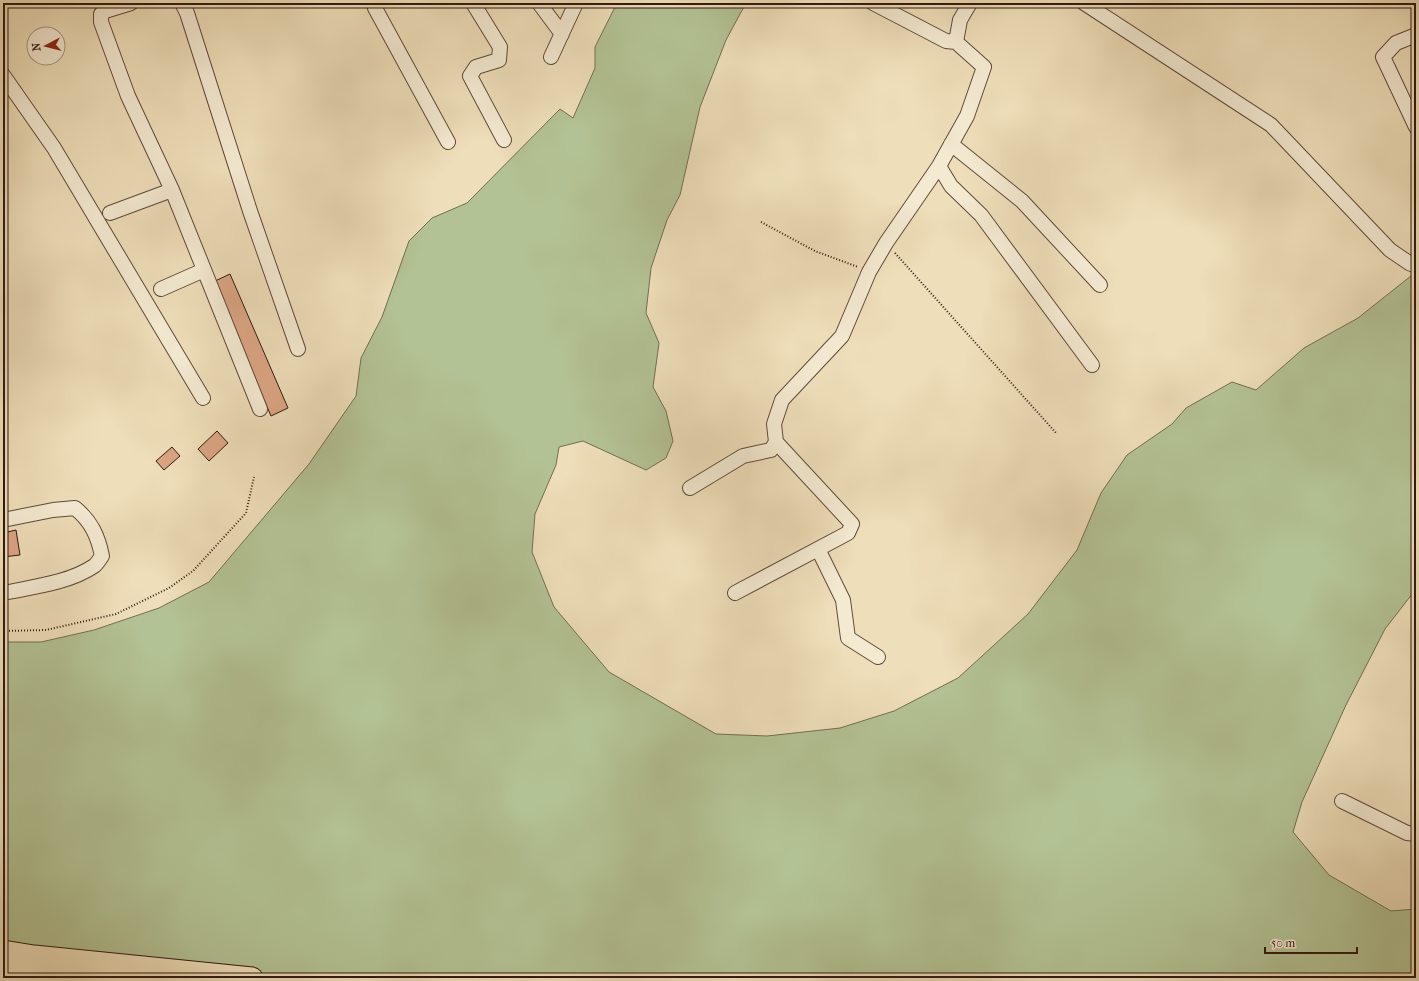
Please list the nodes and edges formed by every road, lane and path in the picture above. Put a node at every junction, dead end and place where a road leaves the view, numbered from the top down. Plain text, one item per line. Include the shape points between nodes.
1 (131, 3) edge
2 (182, 3) edge
3 (374, 3) edge
4 (473, 3) edge
5 (539, 3) edge
6 (576, 3) edge
7 (873, 3) edge
8 (970, 3) edge
9 (1084, 3) edge
10 (562, 34) junction
11 (1416, 35) edge
12 (956, 42) junction
13 (551, 58) dead end
14 (3, 75) edge
15 (1416, 127) edge
16 (504, 140) dead end
17 (448, 142) dead end
18 (951, 144) junction
19 (939, 166) junction
20 (172, 190) junction
21 (110, 213) dead end
22 (761, 222) dead end
23 (886, 243) junction
24 (1416, 266) edge
25 (204, 270) junction
26 (869, 272) junction
27 (1100, 285) dead end
28 (161, 289) dead end
29 (298, 349) dead end
30 (1092, 366) dead end
31 (203, 398) dead end
32 (260, 410) dead end
33 (1056, 434) dead end
34 (776, 442) junction
35 (254, 477) dead end
36 (690, 488) dead end
37 (3, 520) edge
38 (818, 549) junction
39 (3, 593) edge
40 (735, 593) dead end
41 (3, 631) edge
42 (878, 657) dead end
43 (1342, 801) dead end
44 (1416, 834) edge
45 (3, 951) edge
46 (3, 968) edge
47 (91, 978) edge
48 (252, 978) edge

1 - 20 street via 105,11 101,14 101,22 128,96
2 - 29 street
3 - 17 street
4 - 16 street via 500,47 499,60 476,67 470,76
5 - 10 street
6 - 10 street
7 - 12 street via 946,41
8 - 12 street via 960,20
9 - 24 street via 1271,125 1390,250
10 - 13 street
11 - 15 street via 1396,43 1384,57
12 - 18 street via 984,67 967,116
14 - 31 street via 54,148
18 - 19 street
18 - 27 street via 1022,201
19 - 23 street
19 - 30 street via 951,186 981,215
20 - 21 street
20 - 25 street
22 - 26 path via 815,251
23 - 26 street
23 - 33 path
25 - 28 street
25 - 32 street
26 - 34 street via 842,336 782,400 774,424
34 - 36 street via 771,450 743,456
34 - 38 street via 852,524 848,532
35 - 41 path via 246,513 193,571 169,588 116,614 46,630
37 - 39 street via 75,508 92,527 99,540 102,556 95,565 82,573
38 - 40 street
38 - 42 street via 843,600 848,638
43 - 44 street via 1407,833
45 - 48 highway
46 - 47 highway

